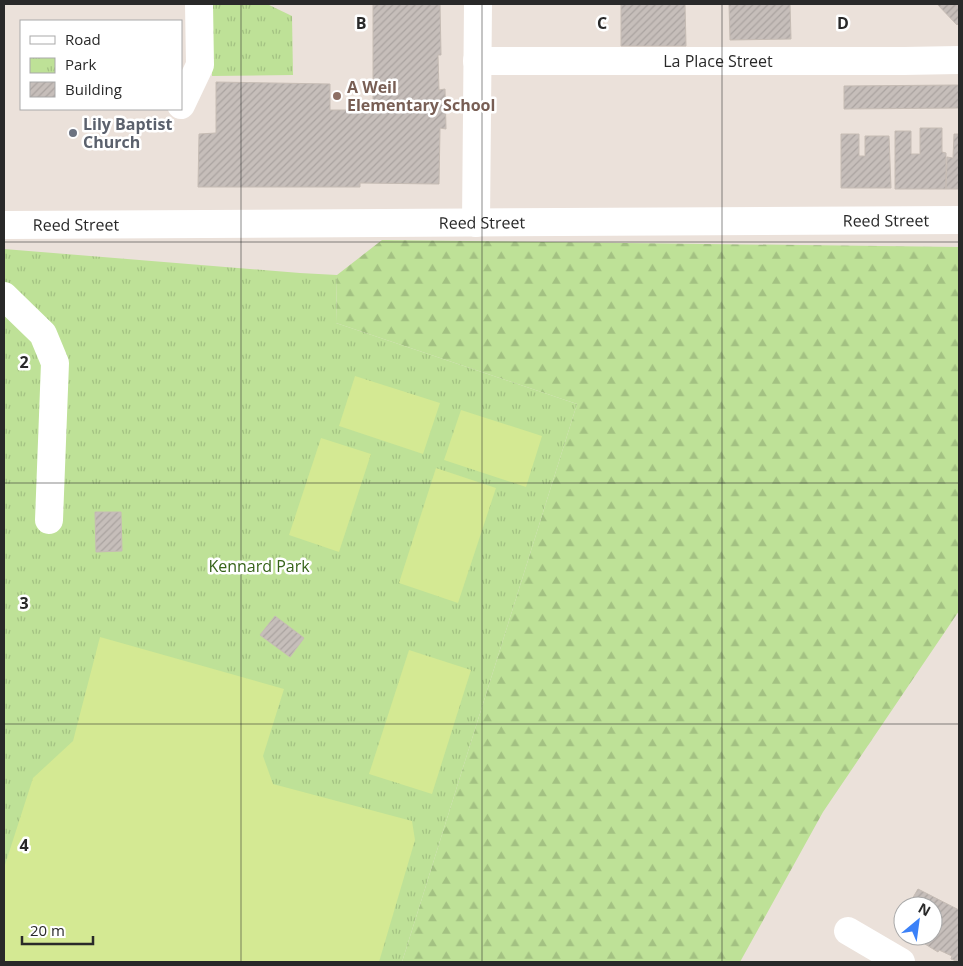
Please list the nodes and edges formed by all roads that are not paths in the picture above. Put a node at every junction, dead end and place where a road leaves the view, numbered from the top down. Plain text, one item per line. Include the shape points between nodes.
1 (199, 4) edge
2 (478, 4) edge
3 (477, 60) junction
4 (959, 60) edge
5 (182, 103) edge
6 (959, 220) edge
7 (476, 223) junction
8 (4, 225) edge
9 (4, 296) edge
10 (49, 520) dead end
11 (848, 931) dead end
12 (901, 962) edge

1 - 5 street via 200,65
2 - 3 street
3 - 4 street, La Place Street
3 - 7 street
6 - 7 street, Reed Street
7 - 8 street, Reed Street
9 - 10 street via 43,334 55,363
11 - 12 street

